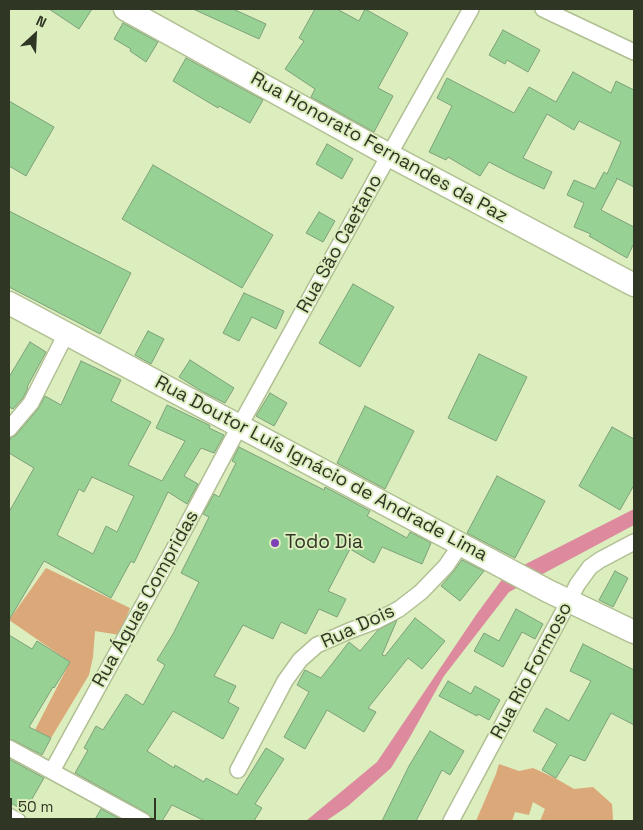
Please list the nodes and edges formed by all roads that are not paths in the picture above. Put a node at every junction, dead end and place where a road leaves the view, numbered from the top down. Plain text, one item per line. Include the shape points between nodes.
1 (125, 9) edge
2 (471, 9) edge
3 (543, 9) edge
4 (634, 52) edge
5 (389, 155) junction
6 (634, 284) edge
7 (9, 303) edge
8 (66, 334) junction
9 (239, 427) junction
10 (9, 430) edge
11 (634, 542) edge
12 (461, 544) junction
13 (569, 601) junction
14 (634, 632) edge
15 (9, 748) edge
16 (238, 770) dead end
17 (52, 771) junction
18 (9, 816) edge
19 (18, 821) edge
20 (143, 821) edge
21 (451, 821) edge

1 - 5 main road, Rua Honorato Fernandes da Paz
2 - 5 street, Rua São Caetano
3 - 4 street
5 - 6 main road, Rua Honorato Fernandes da Paz
5 - 9 street, Rua São Caetano
7 - 8 main road, Rua Doutor Luís Ignácio de Andrade Lima
8 - 9 main road, Rua Doutor Luís Ignácio de Andrade Lima
8 - 10 street via 31,403
9 - 12 main road, Rua Doutor Luís Ignácio de Andrade Lima
9 - 17 street, Rua Águas Compridas
11 - 13 street, Rua Rio Formoso via 590,567
12 - 13 main road, Rua Doutor Luís Ignácio de Andrade Lima
12 - 16 street, Rua Dois via 446,566 399,609 317,645 300,660 285,681
13 - 14 main road, Rua Doutor Luís Ignácio de Andrade Lima
13 - 21 street, Rua Rio Formoso
15 - 17 street
17 - 20 street
18 - 19 street

